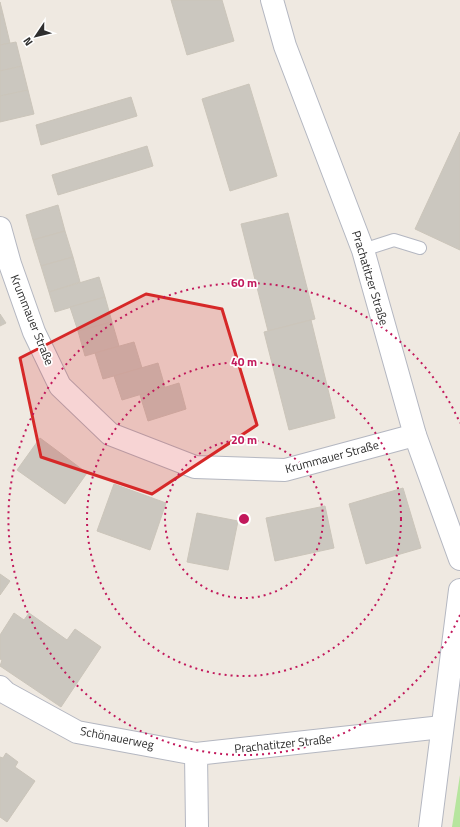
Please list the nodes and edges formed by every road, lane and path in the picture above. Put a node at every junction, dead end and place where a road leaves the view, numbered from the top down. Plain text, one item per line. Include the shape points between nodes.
1 (272, 0) edge
2 (0, 228) edge
3 (420, 248) dead end
4 (363, 250) junction
5 (415, 435) junction
6 (460, 559) edge
7 (460, 590) edge
8 (0, 687) edge
9 (442, 727) junction
10 (196, 754) junction
11 (197, 827) edge
12 (430, 827) edge

1 - 4 street, Prachatitzer Straße via 285,46
2 - 5 street, Krummauer Straße via 34,332 60,386 110,434 195,467 285,470
3 - 4 lane via 394,240
4 - 5 street, Prachatitzer Straße
5 - 6 street, Prachatitzer Straße
7 - 9 street
8 - 10 street, Schönauerweg via 6,693 77,732
9 - 10 street, Prachatitzer Straße
9 - 12 street
10 - 11 street

